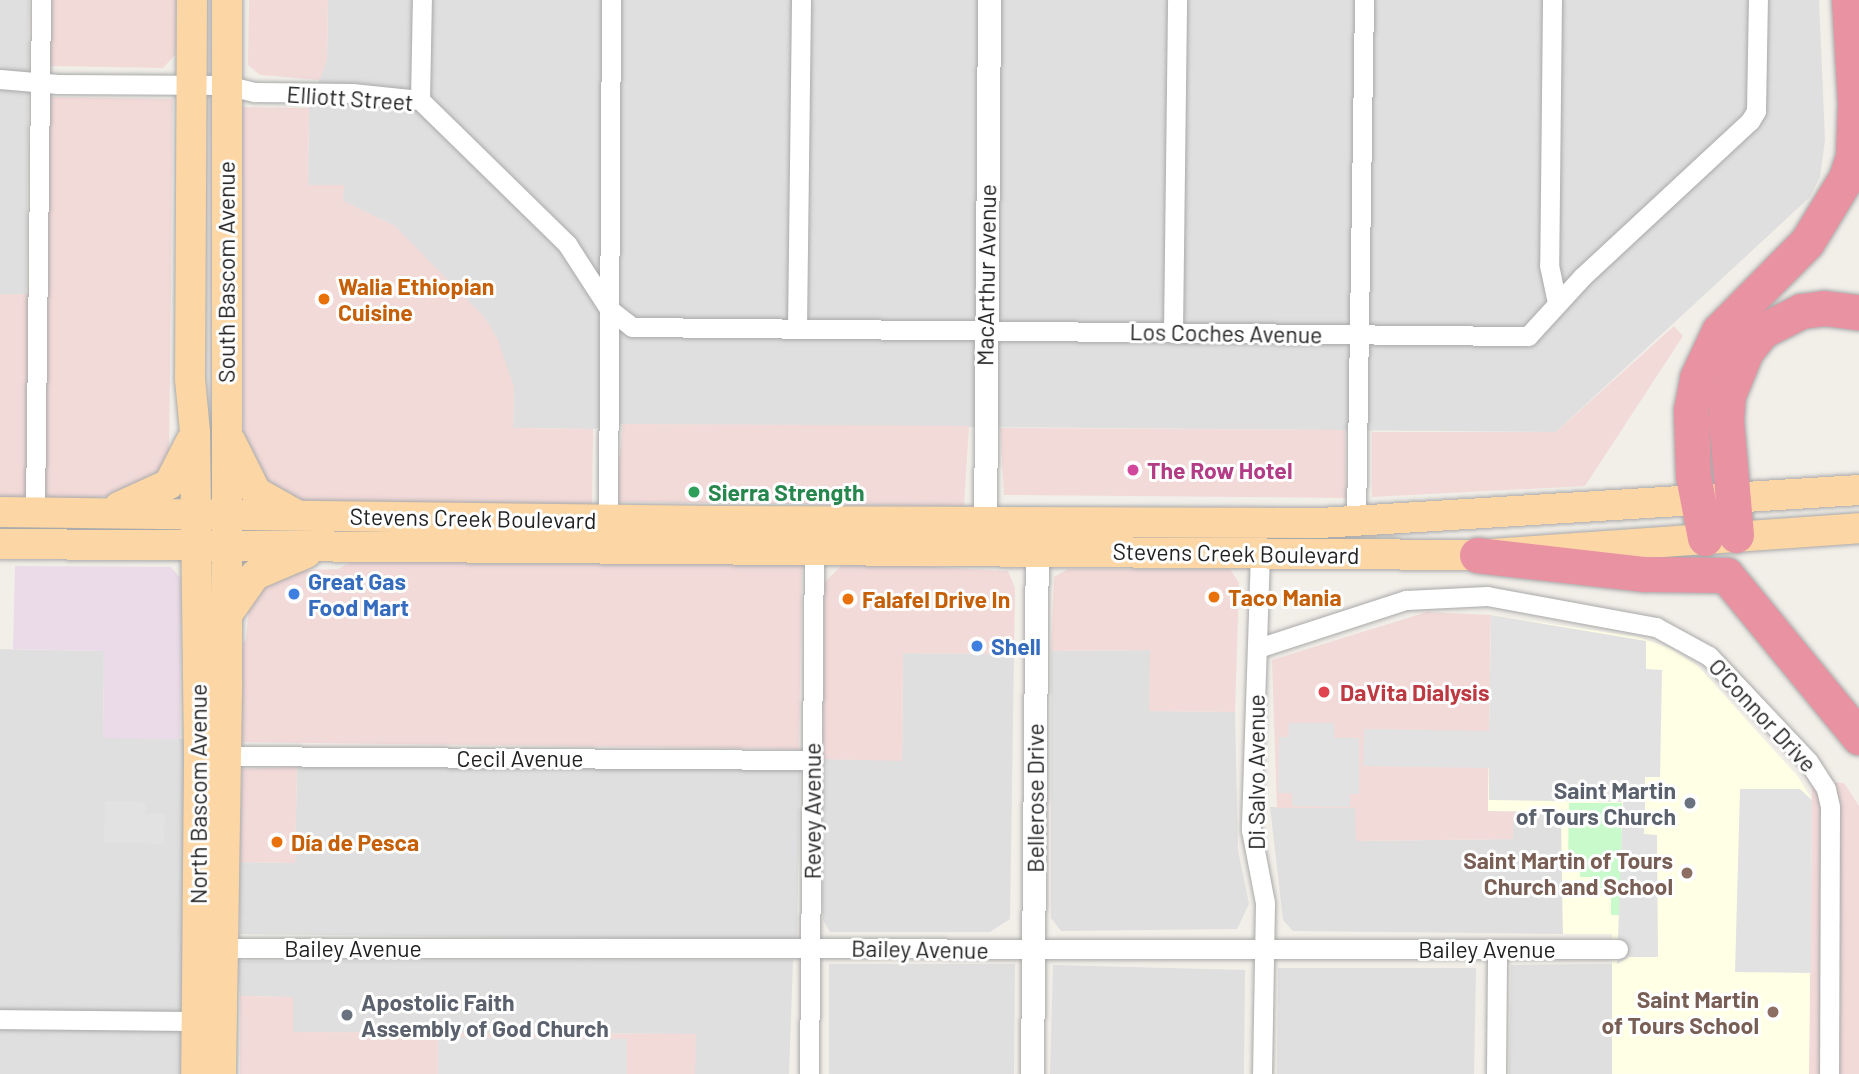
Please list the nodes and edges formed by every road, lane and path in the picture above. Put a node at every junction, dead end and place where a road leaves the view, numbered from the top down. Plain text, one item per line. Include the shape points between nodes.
1 (41, 0) edge
2 (192, 0) edge
3 (227, 0) edge
4 (422, 0) edge
5 (611, 0) edge
6 (801, 0) edge
7 (989, 0) edge
8 (1177, 0) edge
9 (1364, 0) edge
10 (1552, 0) edge
11 (1758, 0) edge
12 (1839, 0) edge
13 (1849, 0) edge
14 (1854, 72) junction
15 (0, 79) edge
16 (40, 82) junction
17 (191, 85) junction
18 (226, 85) junction
19 (420, 100) junction
20 (1557, 303) junction
21 (609, 309) junction
22 (1859, 312) edge
23 (797, 329) junction
24 (985, 331) junction
25 (1173, 332) junction
26 (1360, 335) junction
27 (226, 429) junction
28 (195, 432) junction
29 (1859, 490) edge
30 (1716, 500) junction
31 (0, 512) edge
32 (35, 512) junction
33 (98, 513) junction
34 (196, 514) junction
35 (226, 515) junction
36 (299, 516) junction
37 (1356, 522) junction
38 (1320, 523) junction
39 (1859, 528) edge
40 (610, 534) junction
41 (985, 536) junction
42 (1721, 536) junction
43 (1037, 537) junction
44 (0, 544) edge
45 (197, 545) junction
46 (227, 545) junction
47 (326, 546) junction
48 (814, 548) junction
49 (1260, 553) junction
50 (1477, 555) junction
51 (227, 615) junction
52 (1258, 648) junction
53 (1859, 737) edge
54 (226, 756) junction
55 (813, 760) junction
56 (223, 948) junction
57 (811, 948) junction
58 (1034, 949) junction
59 (1264, 949) junction
60 (1497, 949) junction
61 (1618, 949) dead end
62 (0, 1019) edge
63 (209, 1021) junction
64 (196, 1074) edge
65 (221, 1074) edge
66 (809, 1074) edge
67 (1032, 1074) edge
68 (1262, 1074) edge
69 (1496, 1074) edge
70 (1829, 1074) edge

1 - 16 street
2 - 17 main road, South Bascom Avenue
3 - 18 main road, South Bascom Avenue
4 - 19 street
5 - 21 street
6 - 23 street
7 - 24 street, MacArthur Avenue
8 - 25 street
9 - 26 street
10 - 20 street via 1549,265
11 - 20 street, Los Coches Avenue via 1756,111
12 - 14 highway
13 - 14 highway
14 - 30 highway via 1853,157 1838,196 1807,242 1736,310 1705,355 1691,410 1693,475
15 - 16 street, Elliott Street
16 - 17 street, Elliott Street
16 - 32 street
17 - 18 street, Elliott Street
17 - 28 main road, South Bascom Avenue via 190,379
18 - 19 street, Elliott Street via 255,92 352,93
18 - 27 main road, South Bascom Avenue
19 - 21 street, Elliott Street via 567,244
20 - 26 street, Los Coches Avenue via 1528,336
21 - 23 street, Los Coches Avenue via 632,327
21 - 40 street
22 - 30 highway via 1801,311 1762,331 1746,351 1728,396
23 - 24 street, Los Coches Avenue
24 - 25 street, Los Coches Avenue
24 - 41 street, MacArthur Avenue
25 - 26 street, Los Coches Avenue
26 - 37 street
27 - 35 main road, South Bascom Avenue
27 - 36 main road via 256,492
28 - 33 main road via 169,484 138,501
28 - 34 main road, South Bascom Avenue
29 - 30 main road, Stevens Creek Boulevard
30 - 37 main road, Stevens Creek Boulevard
30 - 42 highway
31 - 32 main road, Stevens Creek Boulevard
32 - 33 main road, Stevens Creek Boulevard
33 - 34 main road, Stevens Creek Boulevard
34 - 35 main road, Stevens Creek Boulevard
34 - 45 main road, North Bascom Avenue
35 - 36 main road, Stevens Creek Boulevard
35 - 46 main road, South Bascom Avenue
36 - 40 main road, Stevens Creek Boulevard
37 - 38 main road, Stevens Creek Boulevard
38 - 43 main road, Stevens Creek Boulevard
38 - 49 main road
39 - 42 main road, Stevens Creek Boulevard
40 - 41 main road, Stevens Creek Boulevard via 689,535 720,521
40 - 47 main road, Stevens Creek Boulevard
40 - 48 main road, Stevens Creek Boulevard
41 - 43 main road, Stevens Creek Boulevard
41 - 48 main road, Stevens Creek Boulevard
42 - 50 main road, Stevens Creek Boulevard
43 - 49 main road, Stevens Creek Boulevard
43 - 58 street, Bellerose Drive
44 - 45 main road, Stevens Creek Boulevard
45 - 46 main road, Stevens Creek Boulevard
45 - 63 main road, North Bascom Avenue
46 - 47 main road, Stevens Creek Boulevard
46 - 51 main road, North Bascom Avenue
47 - 51 main road via 255,575
48 - 55 street, Revey Avenue
49 - 50 main road, Stevens Creek Boulevard
49 - 52 street, Di Salvo Avenue
50 - 53 highway via 1606,571 1726,575
51 - 54 main road, North Bascom Avenue
52 - 59 street, Di Salvo Avenue via 1251,830 1265,903
52 - 70 street, O’Connor Drive via 1406,600 1487,596 1656,627 1709,656 1808,761 1826,789 1830,807
54 - 55 street, Cecil Avenue
54 - 56 main road, North Bascom Avenue
55 - 57 street, Revey Avenue
56 - 57 street, Bailey Avenue
56 - 63 main road, North Bascom Avenue
57 - 58 street, Bailey Avenue
57 - 66 street, Revey Avenue
58 - 59 street, Bailey Avenue
58 - 67 street, Bellerose Drive
59 - 60 street, Bailey Avenue
59 - 68 street, Di Salvo Avenue
60 - 61 street, Bailey Avenue
60 - 69 street
62 - 63 street
63 - 64 main road, North Bascom Avenue
63 - 65 main road, North Bascom Avenue

